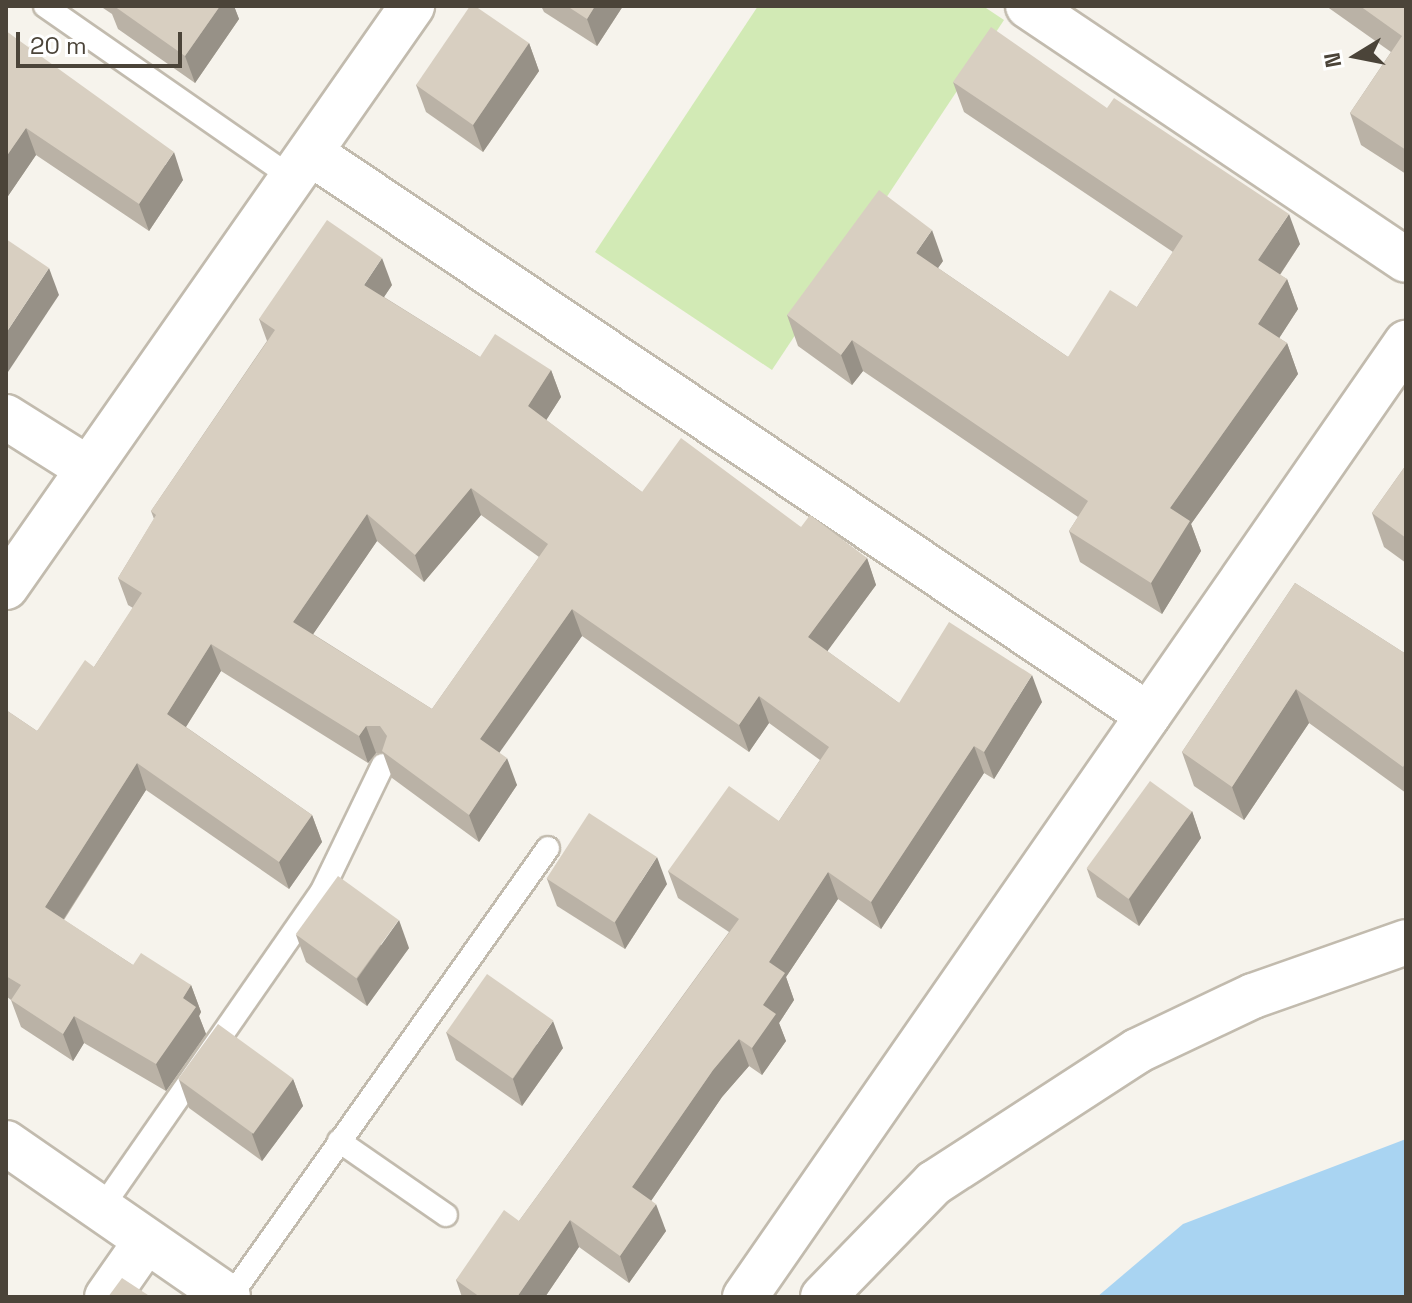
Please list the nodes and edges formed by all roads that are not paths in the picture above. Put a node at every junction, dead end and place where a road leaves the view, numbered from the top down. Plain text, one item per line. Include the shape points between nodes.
1 (45, 6) edge
2 (412, 6) edge
3 (1028, 6) edge
4 (303, 167) junction
5 (1406, 260) edge
6 (1406, 343) edge
7 (6, 417) edge
8 (87, 468) junction
9 (6, 587) edge
10 (1148, 715) junction
11 (383, 765) edge
12 (548, 848) dead end
13 (1406, 942) edge
14 (339, 1141) junction
15 (6, 1143) edge
16 (101, 1209) junction
17 (446, 1215) dead end
18 (146, 1241) junction
19 (107, 1297) edge
20 (229, 1297) edge
21 (745, 1297) edge
22 (823, 1297) edge

1 - 4 lane
2 - 4 street
3 - 5 street
4 - 8 street
4 - 10 street
6 - 10 street
7 - 8 street
8 - 9 street
10 - 21 street
11 - 16 lane via 321,893
12 - 14 lane
13 - 22 street via 1253,996 1137,1051 934,1183
14 - 17 lane
14 - 20 lane
15 - 16 street
16 - 18 street
18 - 19 street
18 - 20 street

